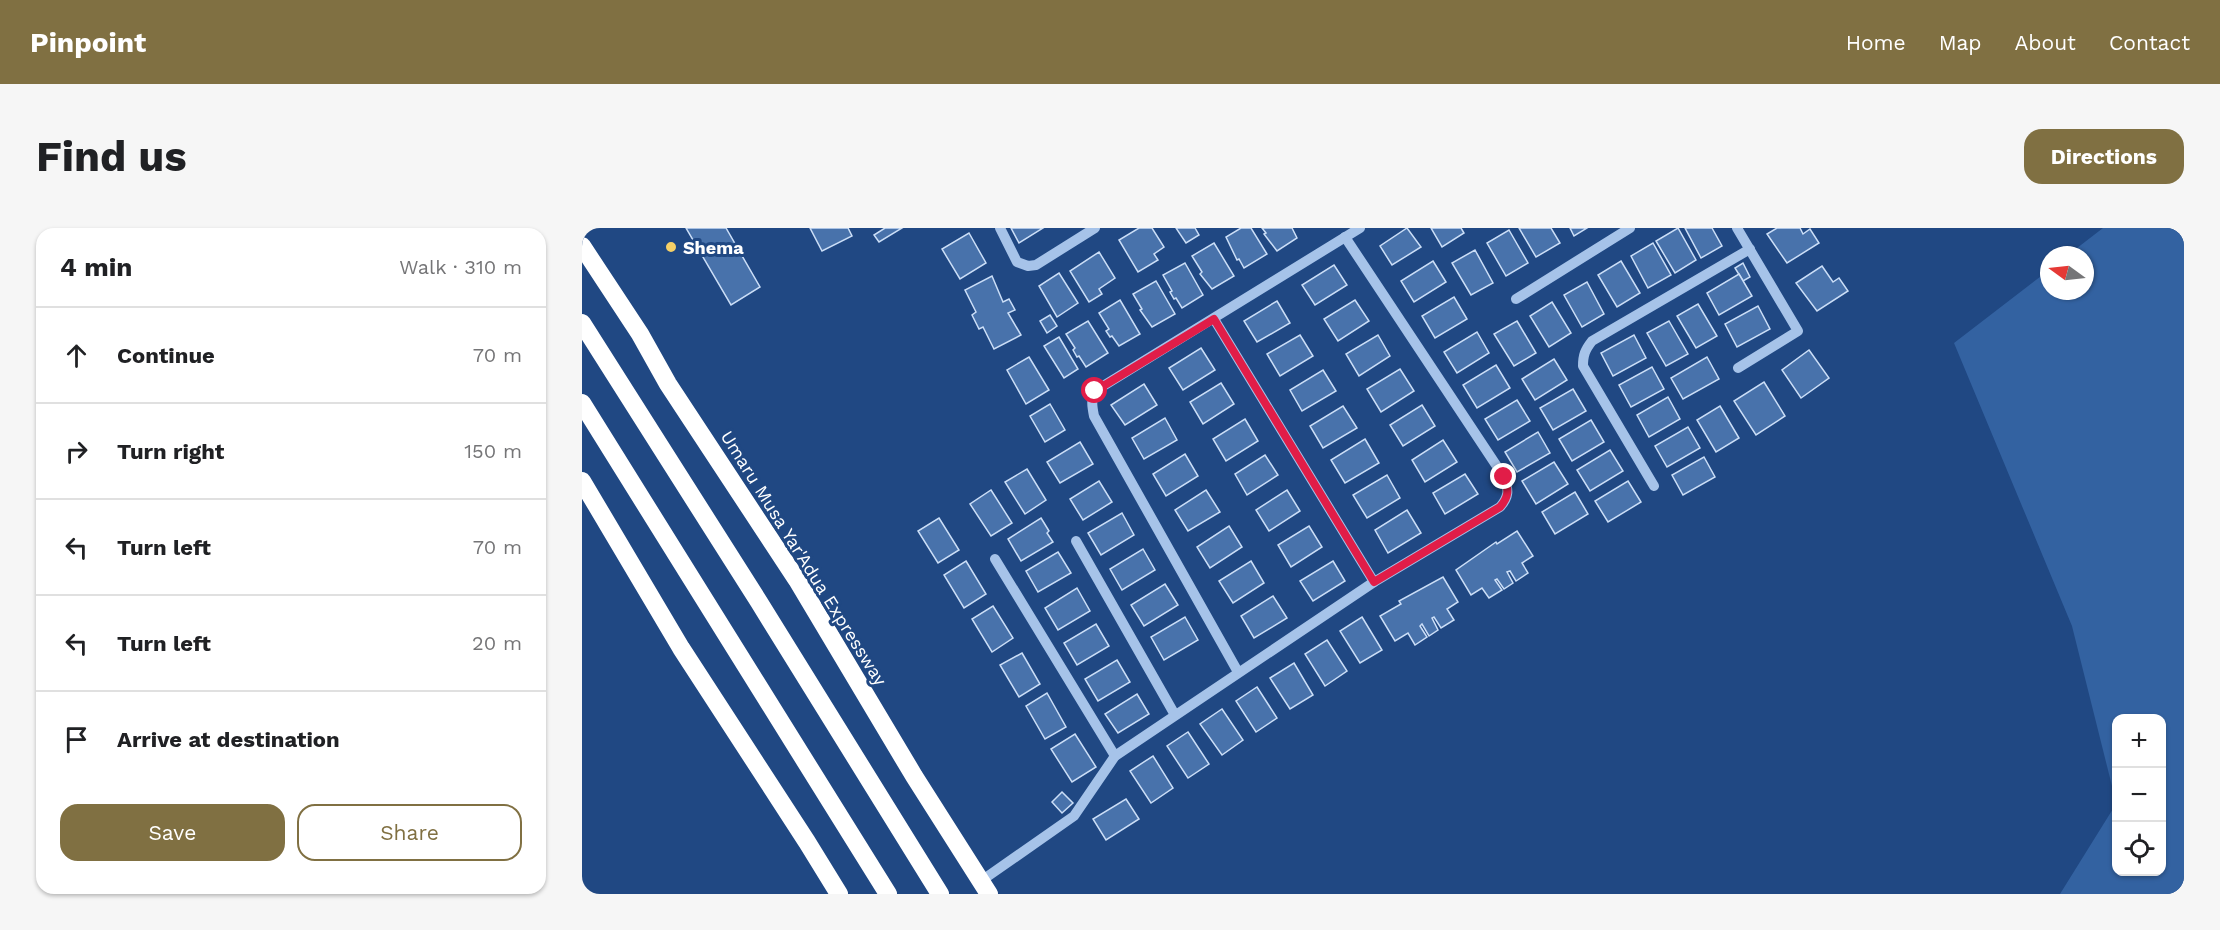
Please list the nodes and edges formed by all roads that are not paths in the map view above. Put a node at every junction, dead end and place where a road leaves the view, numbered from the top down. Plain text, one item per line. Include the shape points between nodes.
1 (1000, 228) edge
2 (1095, 228) edge
3 (1360, 228) edge
4 (1630, 228) edge
5 (1737, 228) edge
6 (1345, 237) junction
7 (582, 246) edge
8 (1749, 249) junction
9 (1516, 299) dead end
10 (1214, 319) junction
11 (582, 322) edge
12 (1738, 368) dead end
13 (582, 403) edge
14 (582, 481) edge
15 (1654, 486) dead end
16 (1076, 541) dead end
17 (995, 559) dead end
18 (1374, 582) junction
19 (1238, 672) junction
20 (1175, 715) junction
21 (1115, 756) junction
22 (985, 887) edge
23 (839, 894) edge
24 (888, 894) edge
25 (940, 894) edge

1 - 2 street via 1017,262 1028,266 1036,265
3 - 6 street
4 - 9 street
5 - 8 street
6 - 10 street
6 - 18 street via 1508,488 1508,499 1500,507
7 - 22 highway, Umaru Musa Yar'Adua Expressway via 797,580
8 - 12 street via 1798,331
8 - 15 street via 1592,341 1583,356 1583,366
10 - 18 street
10 - 19 street via 1095,391 1092,406 1094,416
11 - 25 highway
13 - 24 highway
14 - 23 highway via 681,648
16 - 20 street
17 - 21 street
18 - 19 street
19 - 20 street
20 - 21 street
21 - 22 street via 1074,816

